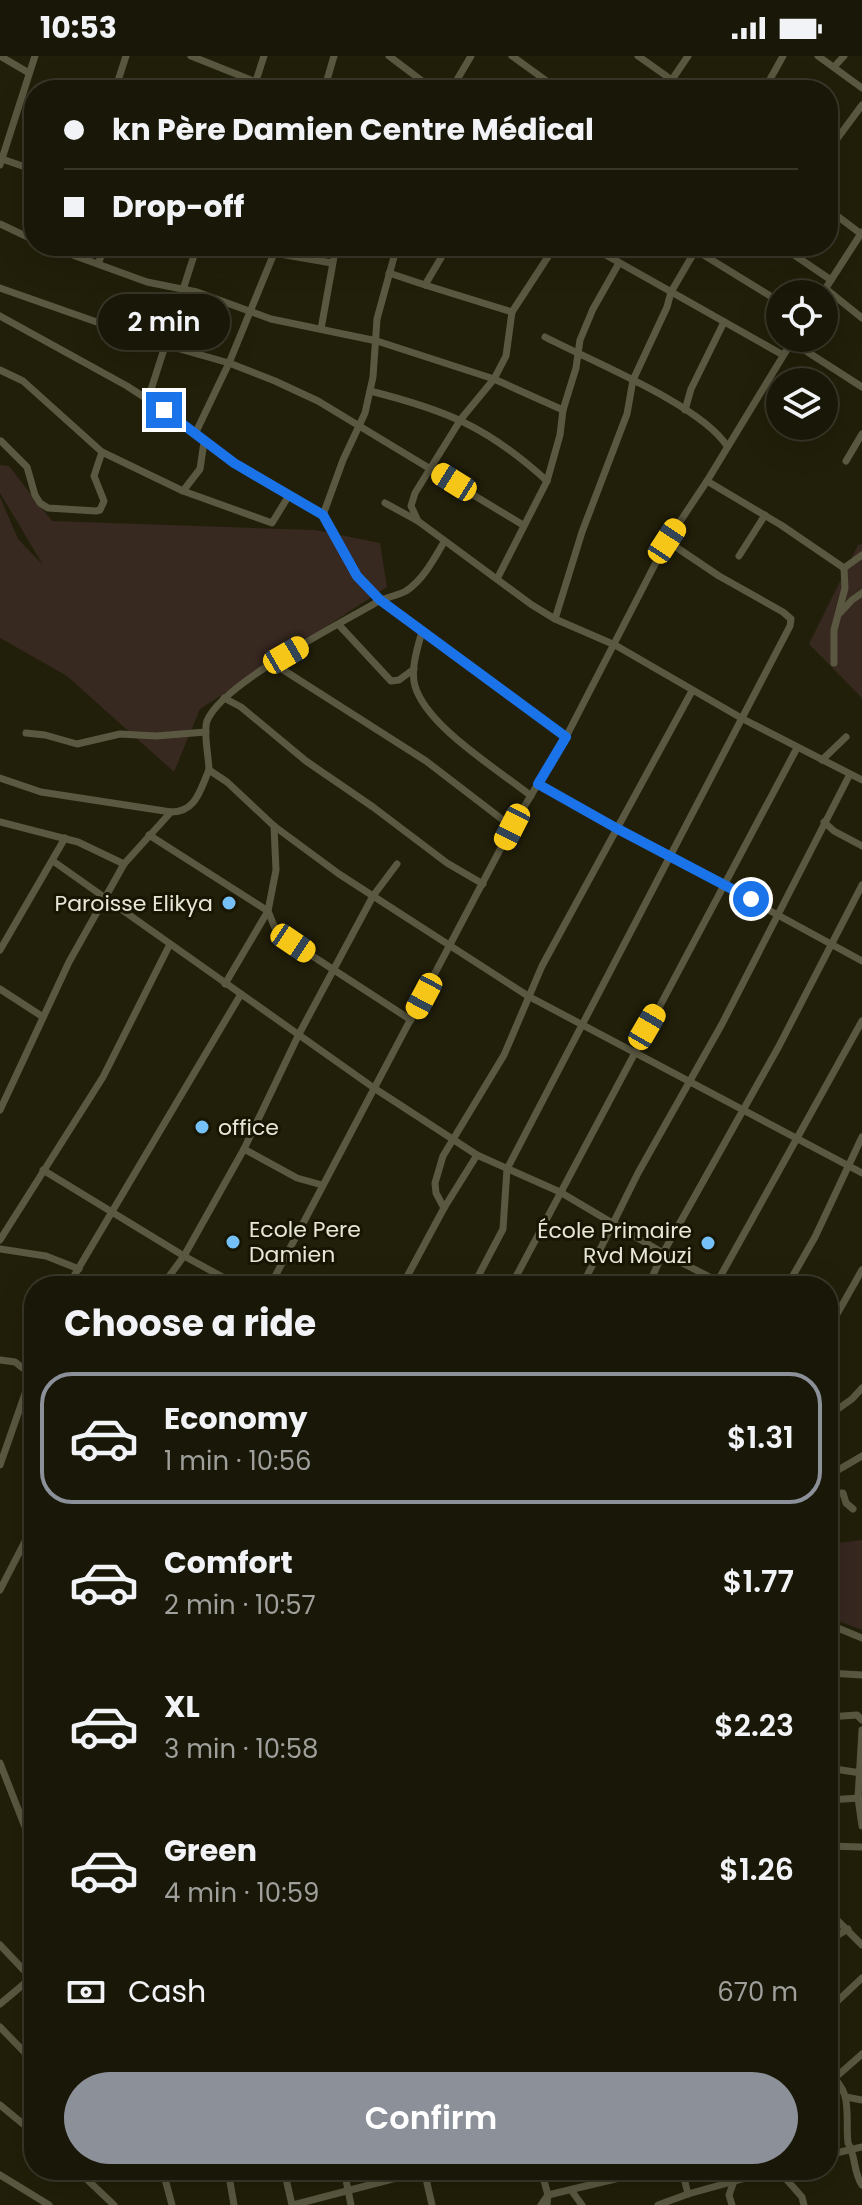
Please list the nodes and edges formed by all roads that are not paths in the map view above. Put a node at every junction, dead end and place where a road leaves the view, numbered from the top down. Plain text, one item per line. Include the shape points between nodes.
1 (0, 56) edge
2 (35, 56) edge
3 (126, 56) edge
4 (191, 56) edge
5 (264, 56) edge
6 (334, 56) edge
7 (389, 56) edge
8 (471, 56) edge
9 (512, 56) edge
10 (638, 56) edge
11 (688, 56) edge
12 (783, 56) edge
13 (818, 56) edge
14 (844, 56) edge
15 (834, 67) junction
16 (29, 73) junction
17 (27, 80) edge
18 (118, 80) edge
19 (242, 80) edge
20 (256, 80) edge
21 (327, 80) edge
22 (421, 80) edge
23 (457, 80) edge
24 (545, 80) edge
25 (672, 80) joint
26 (770, 80) edge
27 (862, 88) edge
28 (24, 90) edge
29 (23, 94) joint
30 (862, 105) edge
31 (838, 137) edge
32 (1, 162) edge
33 (24, 168) edge
34 (838, 216) edge
35 (0, 224) edge
36 (861, 233) edge
37 (24, 235) edge
38 (853, 246) junction
39 (862, 253) edge
40 (76, 256) edge
41 (101, 256) edge
42 (193, 256) edge
43 (274, 256) edge
44 (302, 256) edge
45 (334, 256) edge
46 (394, 256) edge
47 (442, 256) edge
48 (548, 256) edge
49 (607, 256) edge
50 (689, 256) edge
51 (708, 256) edge
52 (796, 256) edge
53 (332, 263) junction
54 (619, 263) junction
55 (98, 264) junction
56 (389, 273) junction
57 (831, 280) joint
58 (425, 285) junction
59 (0, 288) edge
60 (181, 290) junction
61 (671, 292) junction
62 (766, 293) edge
63 (838, 301) edge
64 (251, 310) junction
65 (512, 312) junction
66 (0, 316) edge
67 (862, 318) edge
68 (724, 322) junction
69 (321, 329) junction
70 (545, 337) dead end
71 (377, 341) junction
72 (165, 344) junction
73 (785, 352) edge
74 (811, 352) edge
75 (579, 354) junction
76 (783, 355) junction
77 (229, 363) junction
78 (0, 370) edge
79 (494, 379) junction
80 (633, 380) junction
81 (862, 387) edge
82 (370, 391) junction
83 (148, 399) junction
84 (563, 410) junction
85 (685, 410) junction
86 (461, 419) junction
87 (358, 428) junction
88 (195, 434) junction
89 (862, 434) edge
90 (1, 441) edge
91 (204, 442) junction
92 (727, 446) junction
93 (102, 452) junction
94 (846, 461) dead end
95 (430, 468) junction
96 (547, 481) junction
97 (707, 481) junction
98 (183, 491) junction
99 (288, 497) junction
100 (385, 503) dead end
101 (323, 515) junction
102 (765, 515) junction
103 (418, 521) junction
104 (523, 525) junction
105 (667, 541) junction
106 (444, 542) junction
107 (862, 555) edge
108 (739, 556) dead end
109 (844, 568) junction
110 (497, 579) junction
111 (862, 593) edge
112 (380, 600) junction
113 (555, 619) junction
114 (835, 620) junction
115 (339, 625) junction
116 (422, 631) junction
117 (615, 645) junction
118 (834, 663) dead end
119 (274, 664) junction
120 (414, 669) junction
121 (692, 691) junction
122 (224, 698) junction
123 (743, 719) junction
124 (206, 732) junction
125 (26, 733) dead end
126 (566, 737) junction
127 (846, 737) dead end
128 (797, 748) junction
129 (822, 760) junction
130 (209, 770) junction
131 (850, 774) junction
132 (0, 778) edge
133 (862, 780) edge
134 (538, 784) junction
135 (531, 796) junction
136 (171, 812) junction
137 (0, 822) edge
138 (824, 822) junction
139 (274, 826) junction
140 (512, 827) junction
141 (616, 828) junction
142 (149, 835) junction
143 (65, 838) junction
144 (862, 846) edge
145 (669, 856) junction
146 (53, 861) junction
147 (124, 864) junction
148 (397, 864) dead end
149 (483, 884) junction
150 (724, 884) junction
151 (862, 885) edge
152 (373, 896) junction
153 (105, 899) junction
154 (268, 911) junction
155 (777, 914) junction
156 (170, 944) junction
157 (831, 944) junction
158 (450, 948) junction
159 (0, 950) edge
160 (862, 961) edge
161 (333, 970) junction
162 (225, 984) junction
163 (0, 989) edge
164 (241, 994) junction
165 (528, 996) junction
166 (43, 1017) junction
167 (411, 1020) junction
168 (862, 1021) edge
169 (583, 1026) junction
170 (299, 1034) junction
171 (633, 1052) junction
172 (691, 1081) junction
173 (374, 1088) junction
174 (744, 1109) junction
175 (0, 1110) edge
176 (795, 1137) junction
177 (862, 1137) edge
178 (452, 1139) junction
179 (244, 1149) junction
180 (477, 1155) junction
181 (848, 1165) junction
182 (507, 1169) junction
183 (43, 1170) junction
184 (862, 1173) edge
185 (322, 1185) junction
186 (560, 1192) junction
187 (444, 1208) junction
188 (112, 1213) junction
189 (614, 1222) junction
190 (0, 1240) edge
191 (0, 1249) edge
192 (663, 1253) junction
193 (184, 1256) junction
194 (79, 1269) junction
195 (862, 1270) edge
196 (74, 1276) edge
197 (169, 1276) edge
198 (221, 1276) edge
199 (275, 1276) edge
200 (407, 1276) edge
201 (478, 1276) edge
202 (516, 1276) edge
203 (587, 1276) edge
204 (653, 1276) edge
205 (704, 1276) edge
206 (720, 1276) edge
207 (793, 1276) edge
208 (838, 1312) edge
209 (0, 1360) edge
210 (24, 1367) edge
211 (862, 1388) edge
212 (24, 1397) edge
213 (838, 1409) edge
214 (862, 1456) edge
215 (0, 1465) edge
216 (838, 1470) edge
217 (838, 1493) edge
218 (853, 1509) dead end
219 (24, 1543) edge
220 (0, 1590) edge
221 (838, 1628) edge
222 (862, 1638) edge
223 (838, 1674) edge
224 (862, 1675) edge
225 (838, 1716) edge
226 (862, 1720) edge
227 (862, 1730) edge
228 (0, 1763) edge
229 (838, 1770) edge
230 (860, 1774) edge
231 (2, 1776) edge
232 (860, 1798) edge
233 (838, 1799) edge
234 (862, 1826) edge
235 (24, 1827) edge
236 (838, 1846) edge
237 (862, 1847) edge
238 (838, 1920) edge
239 (848, 1929) junction
240 (838, 1935) edge
241 (0, 1945) edge
242 (862, 1945) edge
243 (24, 1971) edge
244 (862, 1978) edge
245 (24, 1986) edge
246 (838, 1999) edge
247 (0, 2004) edge
248 (0, 2027) edge
249 (24, 2052) edge
250 (862, 2054) edge
251 (838, 2072) edge
252 (838, 2085) edge
253 (846, 2097) junction
254 (862, 2100) edge
255 (0, 2105) edge
256 (24, 2125) edge
257 (862, 2147) edge
258 (852, 2149) junction
259 (838, 2152) edge
260 (0, 2175) edge
261 (88, 2180) edge
262 (165, 2180) edge
263 (230, 2180) edge
264 (286, 2180) edge
265 (345, 2180) edge
266 (386, 2180) edge
267 (427, 2180) edge
268 (544, 2180) edge
269 (612, 2180) edge
270 (684, 2180) edge
271 (736, 2180) joint
272 (786, 2180) edge
273 (862, 2185) edge
274 (346, 2190) junction
275 (571, 2190) junction
276 (688, 2194) junction
277 (548, 2195) junction
278 (49, 2205) edge
279 (114, 2205) edge
280 (172, 2205) edge
281 (234, 2205) edge
282 (292, 2205) edge
283 (351, 2205) edge
284 (432, 2205) edge
285 (544, 2205) edge
286 (582, 2205) edge
287 (658, 2205) edge
288 (732, 2205) edge
289 (804, 2205) edge

1 - 16 street
2 - 16 street
3 - 18 street
4 - 19 street
5 - 20 street
6 - 21 street
7 - 22 street
8 - 23 street
9 - 24 street
10 - 25 street
11 - 25 street
12 - 26 street
13 - 15 street
14 - 15 street
15 - 27 street
16 - 17 street
28 - 29 street
29 - 32 street
30 - 31 street
32 - 33 street
34 - 36 street
35 - 37 street
36 - 38 street
38 - 39 street
38 - 57 street
40 - 55 street
41 - 55 street
42 - 60 street
43 - 64 street
44 - 53 street
45 - 53 street
46 - 56 street
47 - 58 street
48 - 65 street
49 - 54 street
50 - 61 street
51 - 62 street
52 - 57 street
53 - 69 street
54 - 61 street
54 - 75 street via 583,330
55 - 60 street
56 - 58 street
56 - 71 street
58 - 65 street
59 - 72 street
60 - 64 street
60 - 72 street
61 - 68 street
61 - 80 street
63 - 67 street
64 - 69 street
64 - 77 street
65 - 79 street via 506,356
66 - 83 street
68 - 76 street
68 - 85 street
69 - 71 street
70 - 75 street
71 - 79 street
71 - 82 street
72 - 77 street
72 - 83 street
73 - 76 street
74 - 81 street
75 - 80 street
75 - 84 street
76 - 92 street
77 - 87 street via 318,401
77 - 88 street
78 - 93 street via 23,381
79 - 84 street
79 - 86 street
80 - 85 street
80 - 113 street via 627,414
82 - 86 street
82 - 87 street
83 - 88 street
84 - 96 street
85 - 92 street
86 - 95 street
86 - 96 street via 518,454
87 - 95 street
87 - 101 street
88 - 91 street
89 - 94 street
90 - 93 street via 27,467 37,500 48,508 100,510 103,495 94,476
91 - 98 street via 200,469
91 - 99 street
92 - 97 street
93 - 98 street
95 - 103 street via 412,499
95 - 104 street
96 - 104 street
97 - 102 street
97 - 105 street
98 - 99 street via 272,523
99 - 101 street
100 - 103 street
101 - 112 street via 357,576
102 - 108 street
102 - 109 street
103 - 106 street
104 - 110 street
105 - 117 street
105 - 123 street via 791,619
106 - 110 street
106 - 112 street via 413,585
107 - 109 street
109 - 114 street via 845,588
110 - 113 street
111 - 114 street
112 - 115 street
112 - 116 street
113 - 117 street
114 - 118 street
115 - 119 street
115 - 120 street via 391,681
116 - 120 street
116 - 126 street
117 - 121 street
117 - 126 street
119 - 122 street
119 - 140 street via 426,761
120 - 135 street via 415,685 435,717 471,752
121 - 123 street
121 - 141 street
122 - 124 street via 208,718
122 - 149 street
123 - 128 street
123 - 145 street
124 - 125 street via 120,734 77,744
124 - 130 street
126 - 134 street
127 - 129 street
128 - 129 street
128 - 150 street
129 - 131 street
130 - 136 street via 190,808
130 - 139 street
131 - 133 street
131 - 138 street
132 - 136 street via 41,792
134 - 135 street
134 - 141 street
135 - 140 street
136 - 142 street
137 - 143 street
138 - 144 street
138 - 155 street
139 - 152 street
139 - 154 street via 276,870
140 - 149 street
141 - 145 street
141 - 165 street
142 - 147 street
142 - 154 street
143 - 146 street
143 - 147 street
145 - 150 street
145 - 169 street
146 - 153 street
146 - 159 street
147 - 153 street
148 - 152 street
149 - 158 street
150 - 155 street
150 - 171 street
151 - 157 street
152 - 158 street
152 - 161 street
153 - 156 street
153 - 166 street
154 - 161 street via 277,933
154 - 162 street
155 - 157 street
155 - 172 street
156 - 162 street
156 - 183 street via 103,1077
157 - 160 street
157 - 174 street
158 - 165 street
158 - 167 street
161 - 167 street
161 - 170 street
162 - 164 street
163 - 166 street
164 - 170 street
164 - 188 street
165 - 169 street
165 - 178 street via 504,1055
166 - 175 street
167 - 173 street
168 - 176 street
169 - 171 street
169 - 182 street
170 - 173 street
170 - 179 street
171 - 172 street
171 - 186 street
172 - 174 street
172 - 189 street
173 - 178 street
173 - 185 street
174 - 176 street
174 - 192 street
176 - 181 street
176 - 206 street
177 - 181 street
178 - 180 street
178 - 187 street via 436,1173 436,1193
179 - 185 street via 297,1178
179 - 193 street
180 - 182 street
180 - 187 street
181 - 184 street
181 - 207 street
182 - 186 street
182 - 201 street via 503,1229
183 - 188 street
183 - 190 street
185 - 199 street
186 - 189 street
186 - 202 street
187 - 200 street
188 - 193 street
188 - 194 street
189 - 192 street
189 - 203 street
191 - 194 street via 46,1256
192 - 204 street
192 - 205 street
193 - 197 street
193 - 198 street
194 - 196 street
195 - 208 street
209 - 210 street
211 - 213 street
212 - 215 street
214 - 216 street
217 - 218 street
219 - 220 street
221 - 222 street
223 - 224 street
225 - 226 street via 857,1715
227 - 230 street
228 - 231 street
229 - 230 street
230 - 232 street
231 - 235 street
232 - 233 street
232 - 234 street
236 - 237 street
238 - 239 street
239 - 240 street
239 - 242 street
241 - 243 street
244 - 246 street
245 - 247 street
248 - 249 street
250 - 251 street
252 - 253 street
253 - 254 street
253 - 258 street
255 - 256 street
257 - 258 street
258 - 259 street
258 - 273 street
260 - 278 street
261 - 279 street
262 - 280 street
263 - 281 street
264 - 282 street
265 - 274 street
266 - 274 street
267 - 284 street
268 - 277 street
269 - 275 street
270 - 276 street
271 - 276 street
271 - 288 street via 729,2195
272 - 289 street
274 - 282 street
274 - 283 street
275 - 277 street
275 - 286 street
276 - 287 street
277 - 285 street

